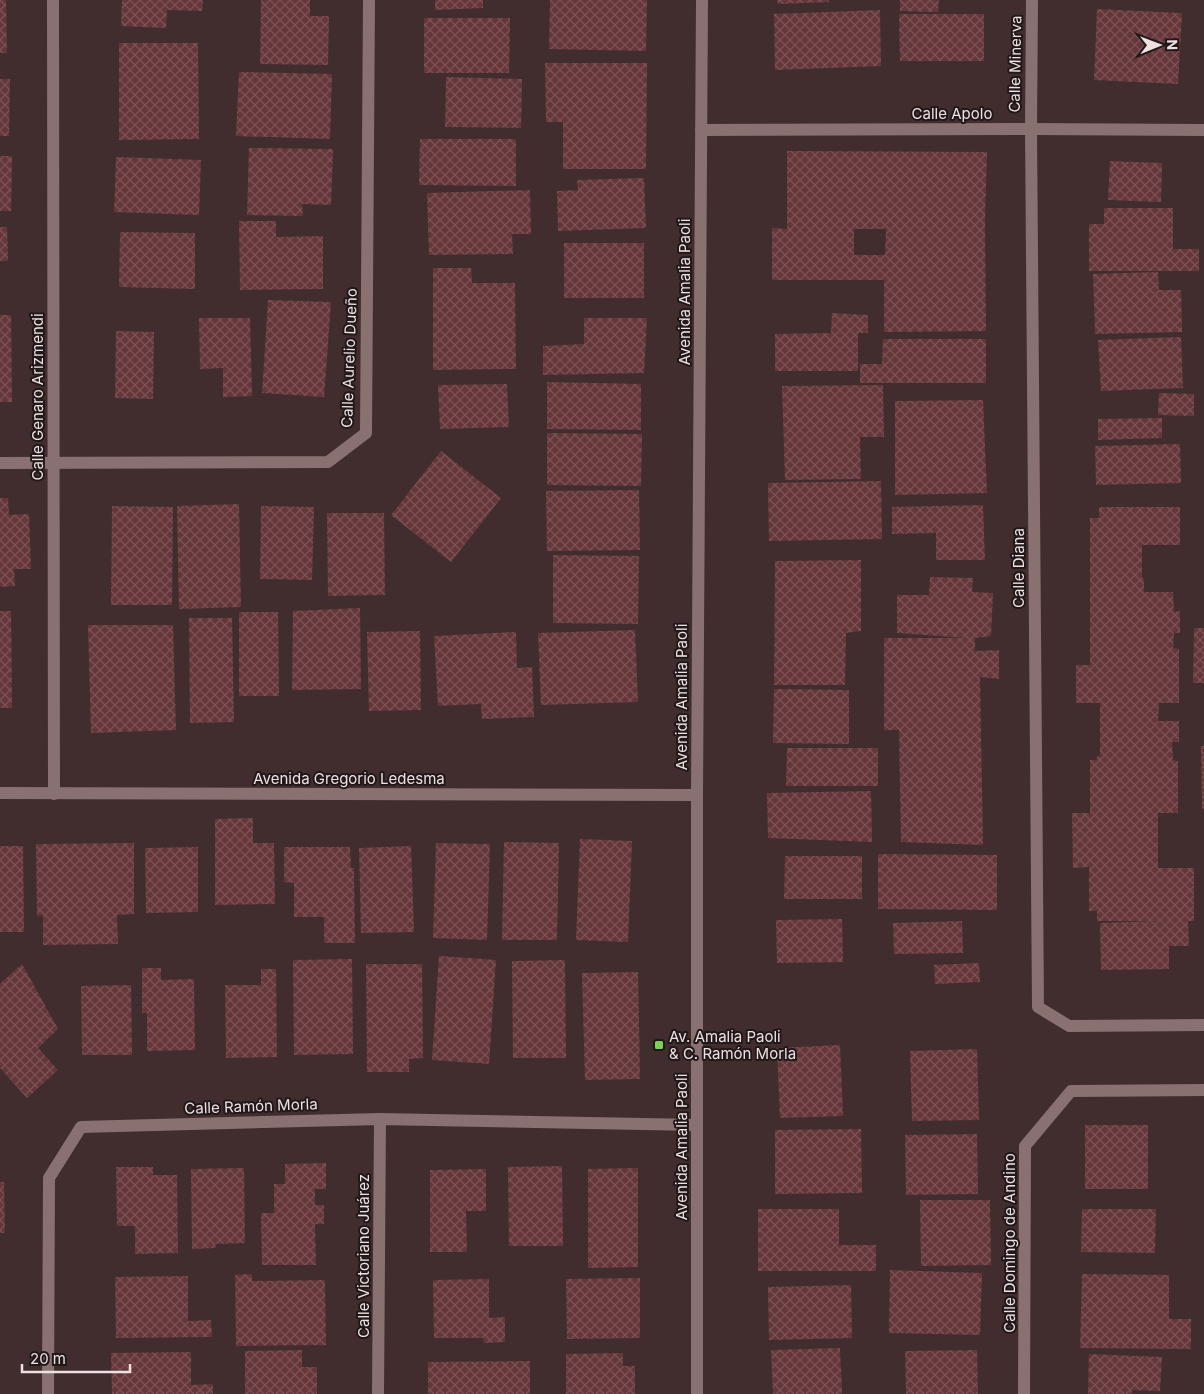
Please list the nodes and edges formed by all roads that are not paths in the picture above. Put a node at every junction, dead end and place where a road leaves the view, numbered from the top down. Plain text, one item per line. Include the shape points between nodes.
1 (53, 0) edge
2 (369, 0) edge
3 (702, 0) edge
4 (1032, 0) edge
5 (1031, 129) junction
6 (701, 130) junction
7 (1204, 130) edge
8 (0, 463) edge
9 (53, 464) junction
10 (0, 793) edge
11 (54, 794) junction
12 (697, 795) junction
13 (1204, 1025) edge
14 (1204, 1090) edge
15 (380, 1118) junction
16 (698, 1125) junction
17 (48, 1394) edge
18 (378, 1394) edge
19 (697, 1394) edge
20 (1024, 1394) edge

1 - 9 street, Calle Genaro Arizmendi
2 - 9 street, Calle Aurelio Dueño via 366,432 328,462
3 - 6 street, Avenida Amalia Paoli
4 - 5 street, Calle Minerva
5 - 6 street, Calle Apolo
5 - 7 street, Calle Apolo
5 - 13 street, Calle Diana via 1038,1007 1070,1026
6 - 12 street, Avenida Amalia Paoli
8 - 9 street, Calle Aurelio Dueño
9 - 11 street, Calle Genaro Arizmendi
10 - 11 street, Avenida Gregorio Ledesma
11 - 12 street, Avenida Gregorio Ledesma
12 - 16 street, Avenida Amalia Paoli
14 - 20 street, Calle Domingo de Andino via 1071,1091 1025,1146
15 - 16 street, Calle Ramón Morla
15 - 17 street, Calle Ramón Morla via 81,1127 49,1178
15 - 18 street, Calle Victoriano Juárez
16 - 19 street, Avenida Amalia Paoli

